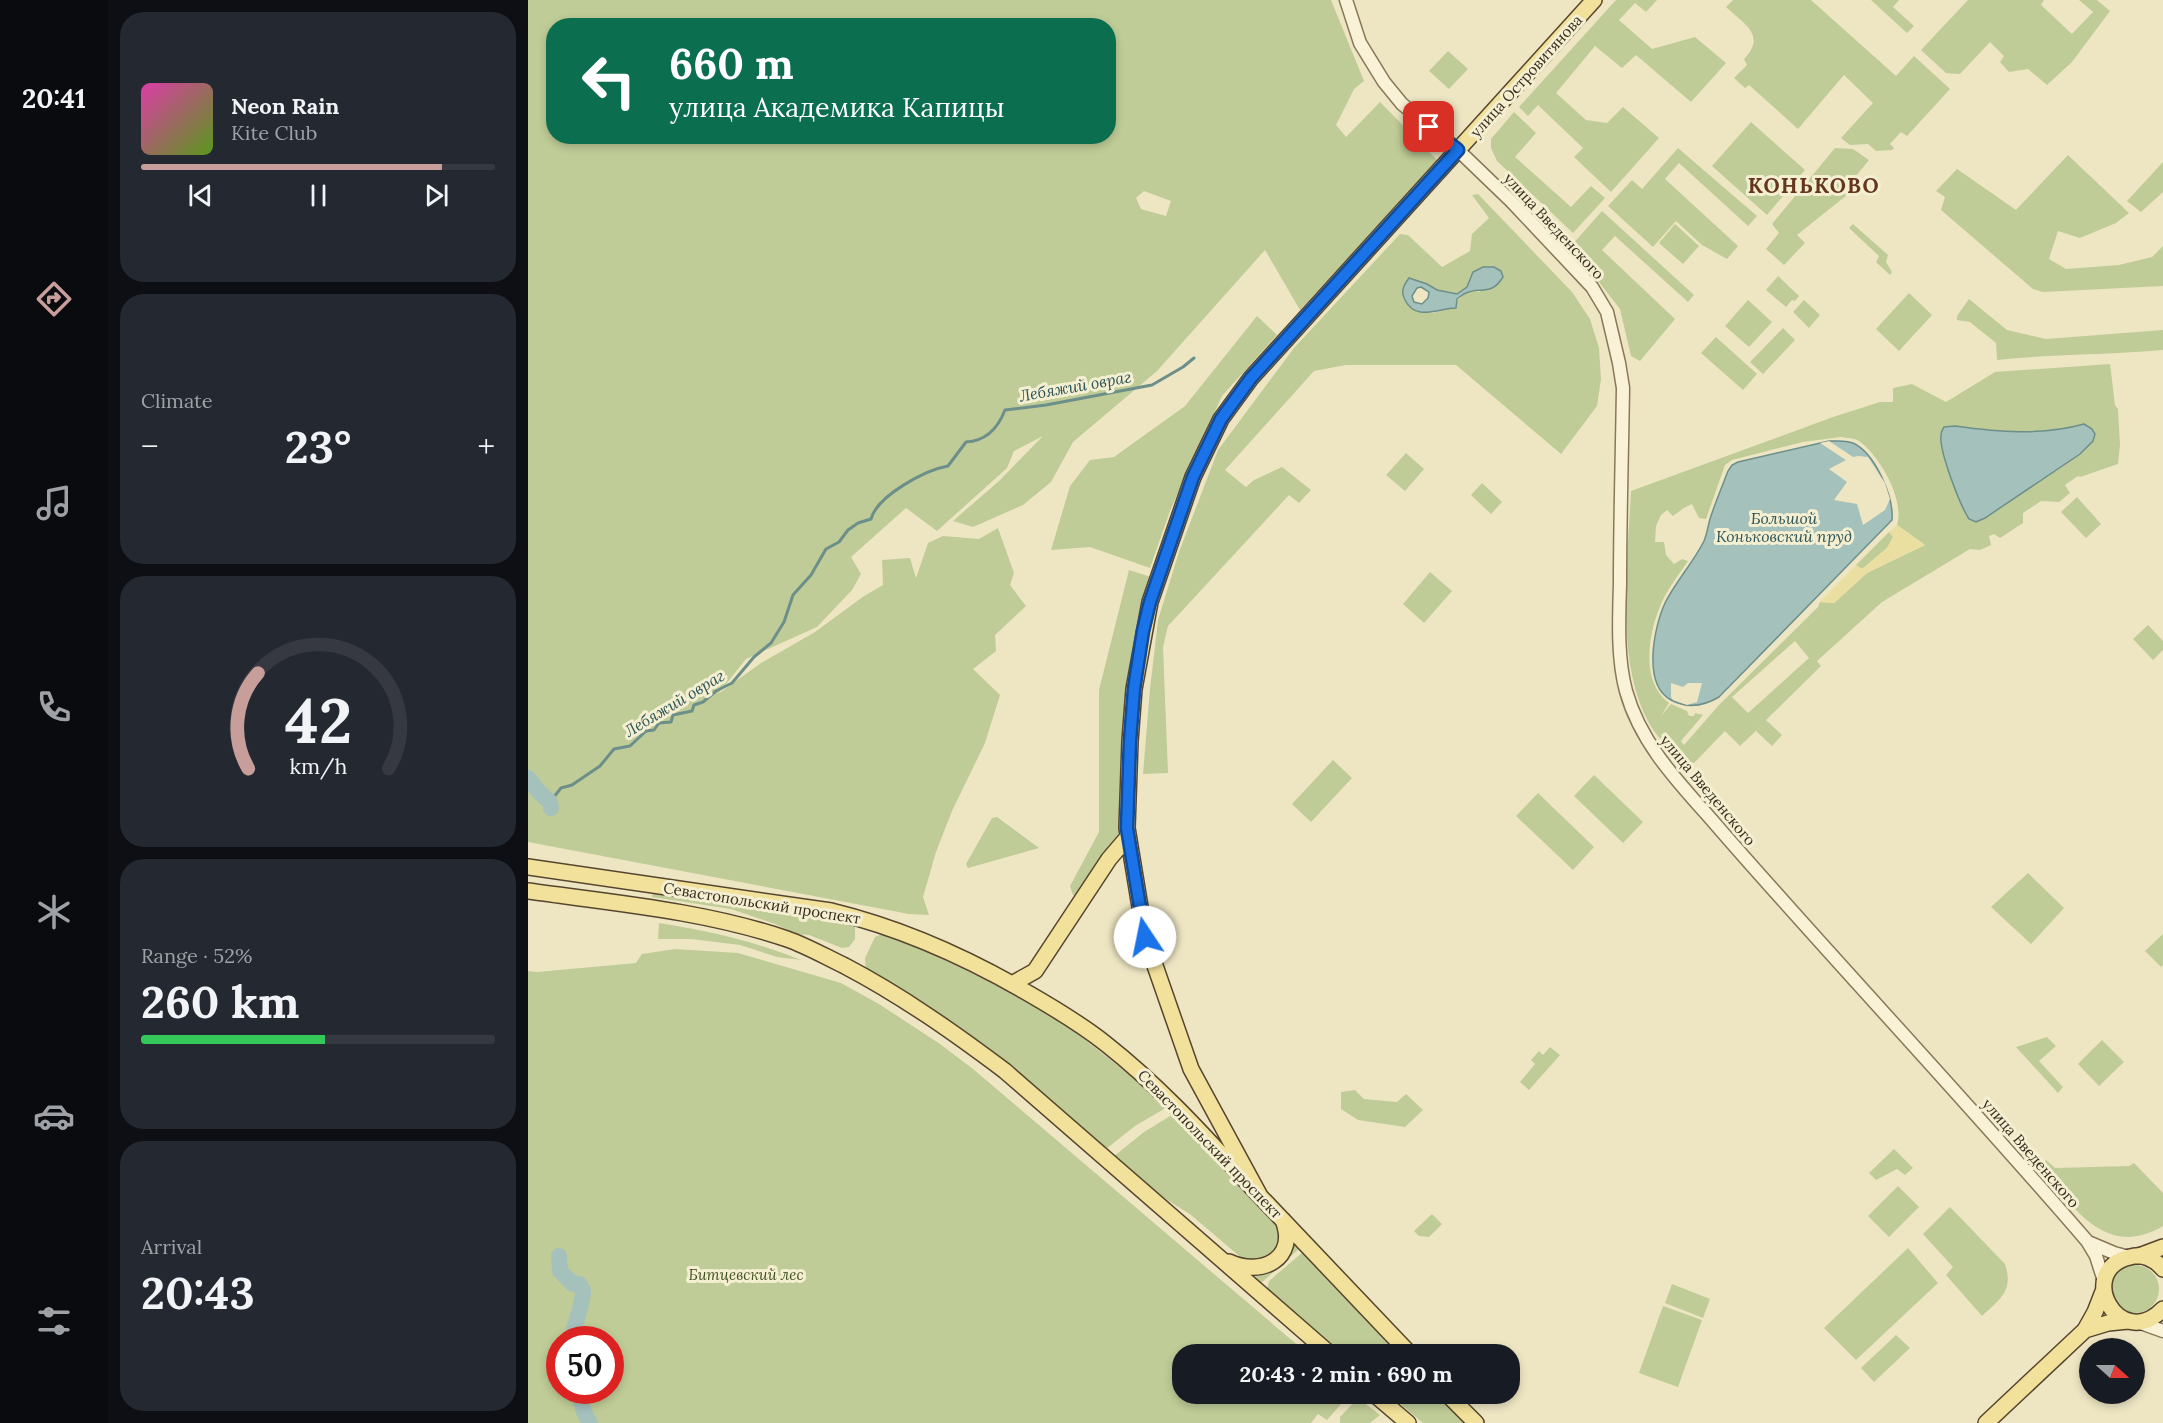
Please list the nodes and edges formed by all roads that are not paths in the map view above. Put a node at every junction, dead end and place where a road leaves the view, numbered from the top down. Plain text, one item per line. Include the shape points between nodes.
1 (1346, 0) edge
2 (1594, 0) edge
3 (1458, 150) junction
4 (1127, 838) junction
5 (528, 867) edge
6 (528, 891) edge
7 (1012, 984) junction
8 (1260, 1196) junction
9 (1281, 1217) junction
10 (2087, 1241) junction
11 (2163, 1247) edge
12 (2134, 1256) junction
13 (1221, 1258) junction
14 (2163, 1269) edge
15 (2104, 1285) junction
16 (2163, 1309) edge
17 (2133, 1322) junction
18 (2085, 1330) junction
19 (2163, 1332) edge
20 (1319, 1344) edge
21 (1401, 1344) edge
22 (1386, 1404) edge
23 (1457, 1404) edge
24 (1408, 1423) edge
25 (1476, 1423) edge
26 (1986, 1423) edge

1 - 3 street, улица Введенского via 1358,38 1384,82 1402,104
2 - 3 main road, улица Островитянова
3 - 4 main road, улица Островитянова via 1251,378 1221,419 1193,477 1148,607 1134,689
3 - 10 street, улица Введенского via 1570,262 1607,312 1623,388 1622,663 1626,691 1646,738 1695,801
4 - 7 main road via 1035,971
4 - 8 main road, улица Островитянова via 1145,937 1191,1070
5 - 7 main road, Севастопольский проспект via 831,911 873,921 932,943
6 - 13 main road, Севастопольский проспект via 710,919 789,940 834,961 903,999 1005,1071
7 - 8 main road, Севастопольский проспект via 1066,1015 1139,1070
8 - 9 main road, Севастопольский проспект
9 - 13 main road via 1286,1240 1282,1252 1271,1263 1260,1268 1247,1267
9 - 21 main road, Севастопольский проспект
10 - 12 street, улица Введенского via 2114,1253
10 - 15 street, улица Введенского
11 - 12 main road
12 - 14 main road via 2155,1261
12 - 15 main road via 2113,1266
13 - 20 main road, Севастопольский проспект
15 - 17 main road via 2110,1309 2118,1317
15 - 18 main road
16 - 17 main road via 2156,1316
17 - 18 main road via 2108,1323
17 - 19 street
18 - 26 main road
22 - 24 main road
23 - 25 main road

